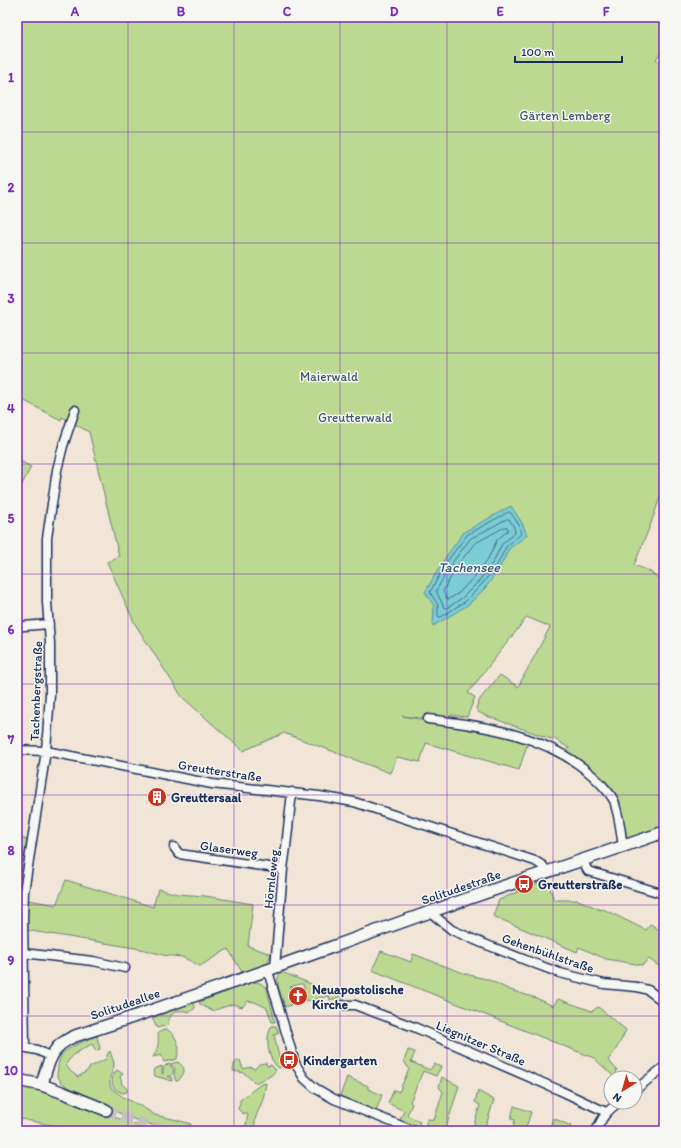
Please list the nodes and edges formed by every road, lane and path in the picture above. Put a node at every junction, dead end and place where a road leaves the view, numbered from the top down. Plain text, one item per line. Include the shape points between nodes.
1 (76, 410) dead end
2 (49, 624) junction
3 (17, 626) edge
4 (428, 719) dead end
5 (17, 750) edge
6 (46, 751) junction
7 (292, 792) junction
8 (664, 832) edge
9 (174, 847) dead end
10 (623, 847) junction
11 (582, 860) junction
12 (283, 869) junction
13 (547, 872) junction
14 (664, 894) edge
15 (430, 912) junction
16 (21, 948) edge
17 (124, 968) dead end
18 (271, 969) junction
19 (664, 1002) edge
20 (344, 1005) dead end
21 (21, 1046) edge
22 (52, 1057) junction
23 (664, 1068) edge
24 (17, 1080) edge
25 (643, 1084) edge
26 (42, 1085) junction
27 (106, 1110) tunnel mouth
28 (609, 1110) edge
29 (606, 1112) junction
30 (414, 1131) edge
31 (596, 1131) edge

1 - 2 street, Tachenbergstraße via 56,470 47,538
2 - 3 street
2 - 6 street, Tachenbergstraße via 50,694
4 - 10 street via 510,733 549,747 580,765 614,799
5 - 6 street, Greutterstraße
6 - 7 street, Greutterstraße via 212,784
6 - 16 street, Tachenbergstraße via 24,892
7 - 12 street, Hörnleweg
7 - 13 street, Greutterstraße via 354,802 535,861
8 - 10 main road, Solitudestraße
9 - 12 street, Glaserweg via 179,854
10 - 11 main road, Solitudestraße
11 - 13 main road, Solitudestraße
11 - 14 street via 588,871
12 - 18 street, Hörnleweg
13 - 15 main road, Solitudestraße
15 - 18 main road, Solitudestraße
15 - 19 street, Gehenbühlstraße via 452,930 489,946 560,973 604,984 648,990
16 - 17 street
16 - 21 street, Tachenbergstraße
18 - 22 main road, Solitudeallee via 75,1036 61,1043
18 - 30 street via 294,1064 304,1078 334,1099
20 - 29 street, Liegnitzer Straße via 355,1005 414,1027
21 - 22 street
22 - 26 main road, Solitudeallee
23 - 25 street
24 - 26 main road
26 - 27 main road
28 - 29 street
29 - 31 street

